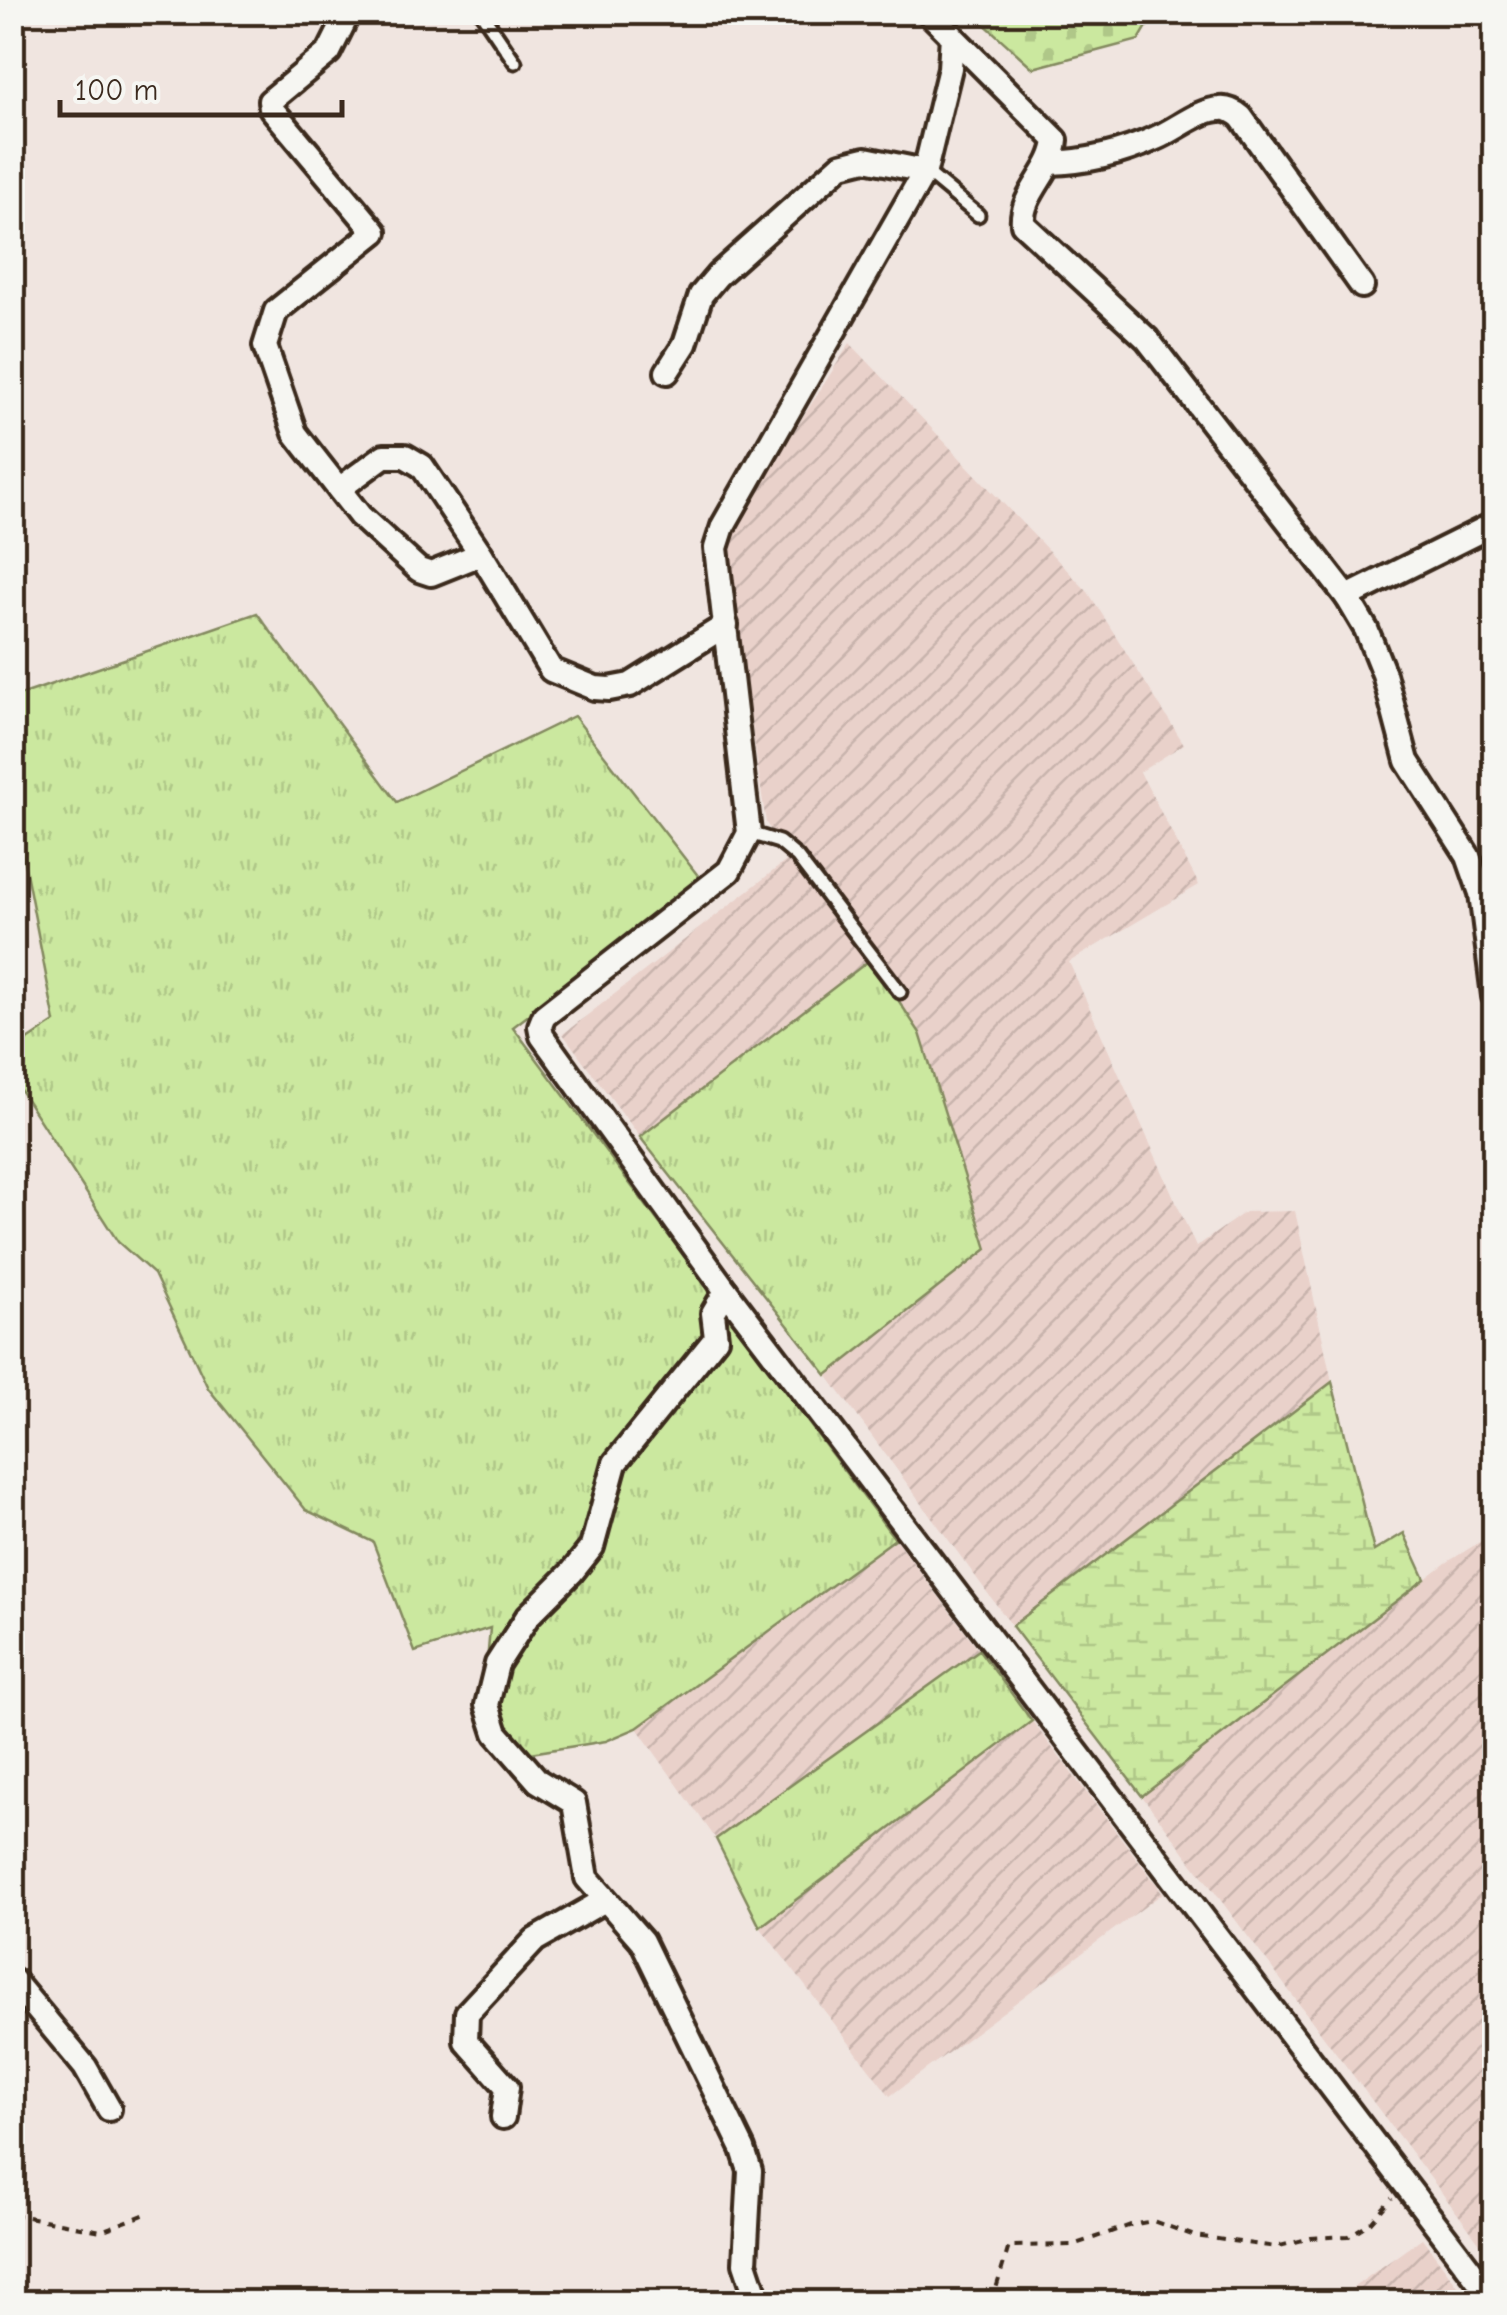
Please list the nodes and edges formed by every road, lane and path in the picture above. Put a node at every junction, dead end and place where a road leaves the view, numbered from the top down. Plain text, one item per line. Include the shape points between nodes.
1 (349, 12) edge
2 (481, 12) edge
3 (928, 12) edge
4 (952, 35) junction
5 (515, 62) dead end
6 (1050, 163) junction
7 (925, 171) junction
8 (978, 215) dead end
9 (1362, 286) dead end
10 (667, 372) dead end
11 (339, 489) junction
12 (1494, 524) edge
13 (482, 554) junction
14 (1347, 597) junction
15 (726, 625) junction
16 (749, 833) junction
17 (1494, 987) edge
18 (900, 992) dead end
19 (726, 1291) junction
20 (605, 1900) junction
21 (12, 1979) edge
22 (109, 2110) dead end
23 (503, 2117) dead end
24 (1405, 2183) junction
25 (12, 2214) edge
26 (146, 2214) dead end
27 (1494, 2301) edge
28 (758, 2302) edge
29 (992, 2302) edge

1 - 11 street via 329,52 270,101 375,232 276,311 265,346 295,433
2 - 5 lane
3 - 4 street
4 - 6 street via 1050,132 1056,140
4 - 7 street
6 - 9 street via 1131,148 1205,113 1232,110
6 - 14 street via 1022,212 1023,224 1148,340
7 - 8 lane
7 - 10 street via 865,159 840,165 718,274 701,295 685,344
7 - 15 street via 723,526 716,548
11 - 13 street via 419,570 431,574
11 - 13 street via 384,456 405,456 422,466
12 - 14 street
13 - 15 street via 552,670 595,688 630,685
14 - 17 street via 1384,674 1408,762 1468,856 1481,893
15 - 16 street
16 - 18 lane via 797,856
16 - 19 street via 729,871 544,1016 540,1026
19 - 20 street via 713,1313 716,1338 615,1464 592,1547 528,1616 497,1664 487,1705 496,1733 538,1781 574,1803 587,1878
19 - 24 street
20 - 23 street via 535,1940 467,2013 466,2041 507,2087
20 - 28 street via 642,1941 742,2149 750,2171 745,2263
21 - 22 street via 86,2067
24 - 27 street
24 - 29 path via 1371,2222 1348,2236 1276,2247 1196,2236 1154,2221 1073,2246 1009,2246
25 - 26 path via 101,2231

